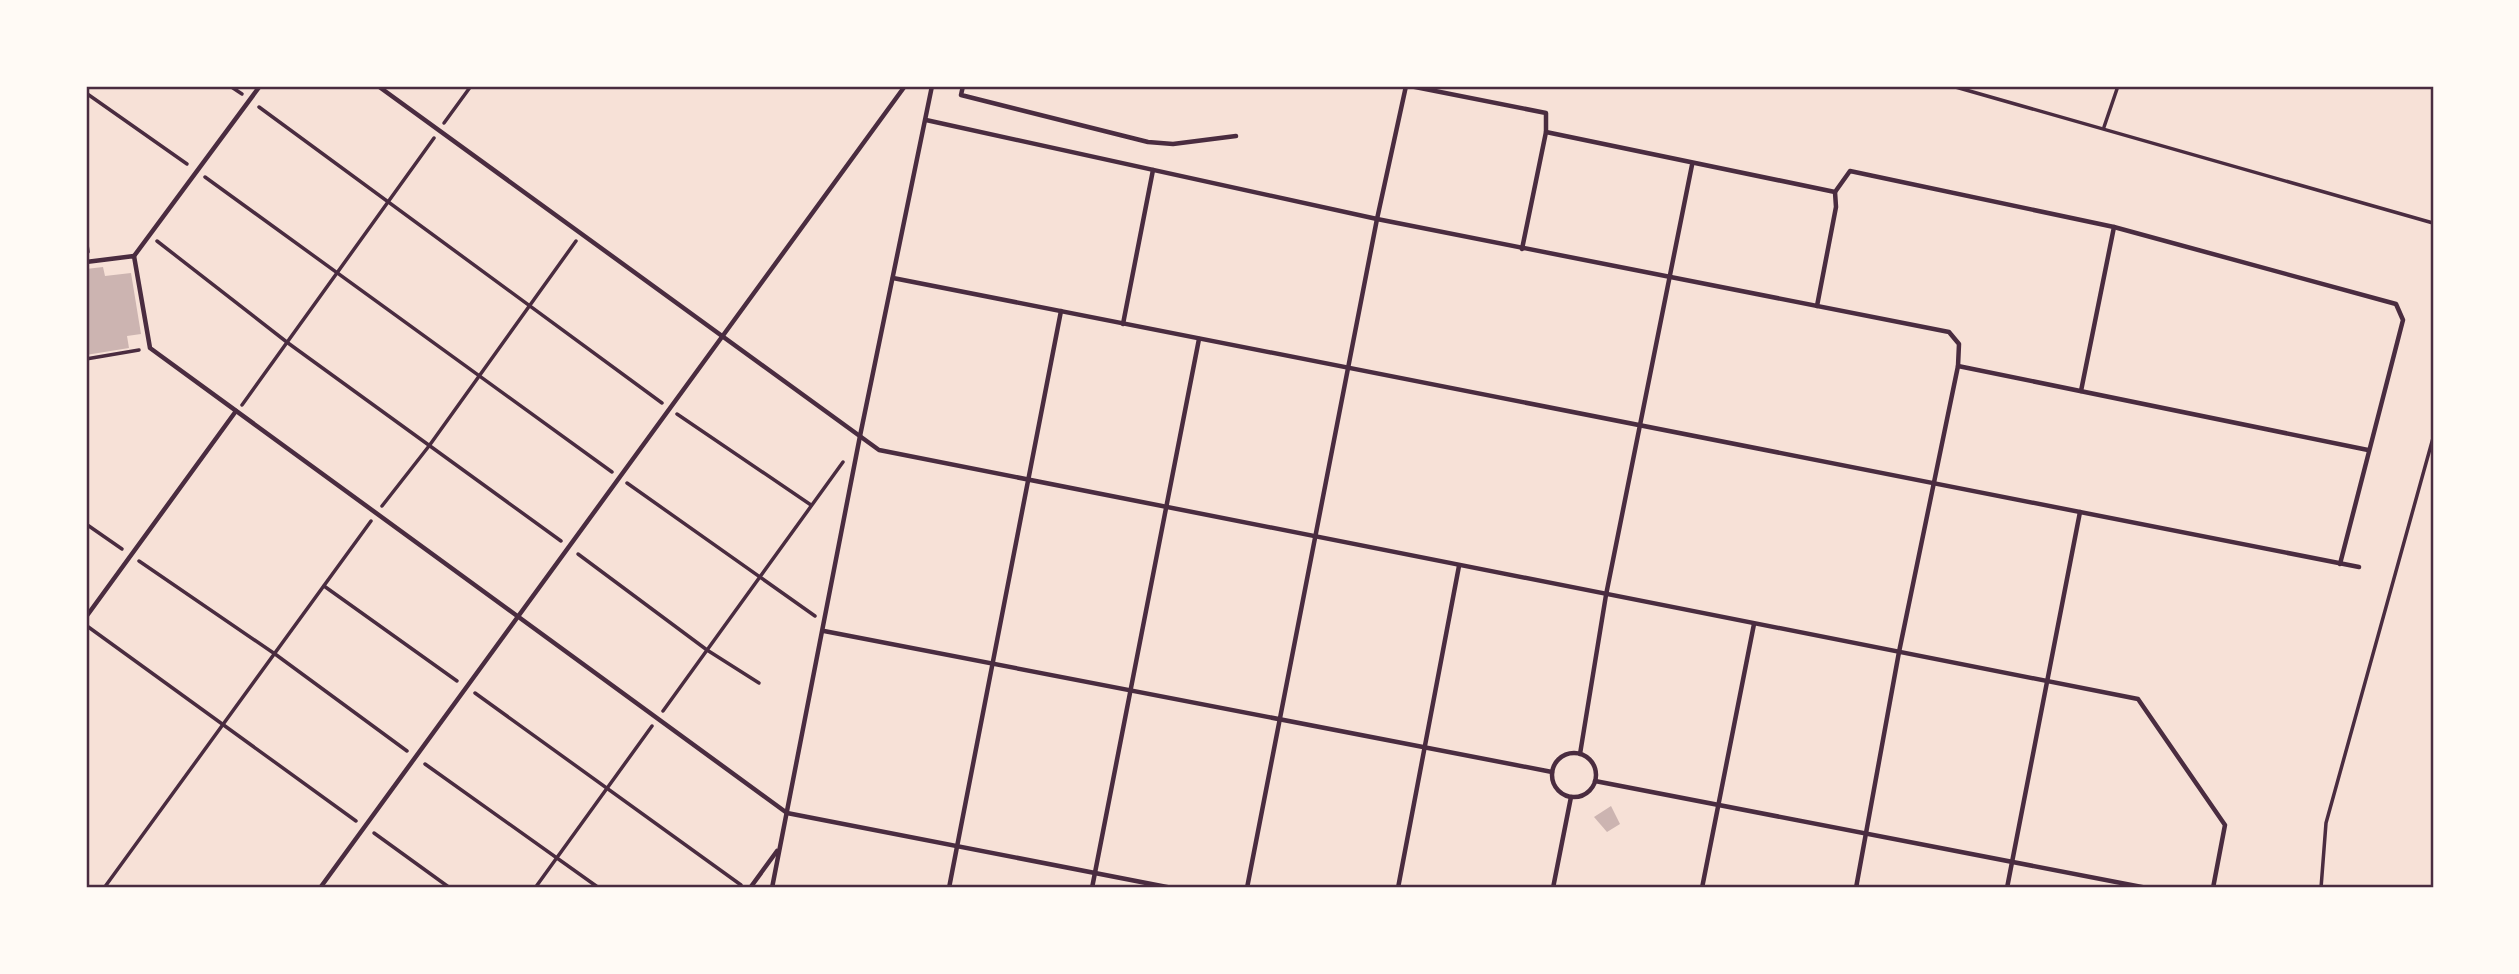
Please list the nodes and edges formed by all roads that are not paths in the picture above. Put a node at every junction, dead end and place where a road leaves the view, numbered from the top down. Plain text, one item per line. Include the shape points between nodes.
1 (260, 86) edge
2 (379, 86) edge
3 (905, 86) edge
4 (932, 86) edge
5 (963, 86) edge
6 (1408, 86) edge
7 (926, 120) junction
8 (1546, 132) junction
9 (1236, 136) dead end
10 (1692, 164) junction
11 (1153, 170) junction
12 (1835, 192) junction
13 (1377, 219) junction
14 (2114, 227) junction
15 (1522, 249) junction
16 (134, 256) junction
17 (86, 261) edge
18 (893, 278) junction
19 (1670, 278) junction
20 (1817, 306) junction
21 (1061, 312) junction
22 (1123, 324) junction
23 (721, 337) junction
24 (1199, 339) junction
25 (1958, 366) junction
26 (1348, 368) junction
27 (2081, 391) junction
28 (236, 412) junction
29 (1642, 427) junction
30 (859, 439) junction
31 (2368, 450) junction
32 (1029, 482) junction
33 (1935, 484) junction
34 (1168, 509) junction
35 (2080, 512) junction
36 (1314, 537) junction
37 (2340, 564) junction
38 (1460, 566) junction
39 (2359, 567) dead end
40 (1606, 595) junction
41 (86, 617) edge
42 (517, 617) junction
43 (1754, 624) junction
44 (824, 631) junction
45 (1899, 652) junction
46 (993, 664) junction
47 (2048, 681) junction
48 (1132, 691) junction
49 (1279, 719) junction
50 (1425, 747) junction
51 (1580, 754) junction
52 (1552, 772) junction
53 (1595, 781) junction
54 (1571, 797) junction
55 (1717, 804) junction
56 (787, 813) junction
57 (1866, 833) junction
58 (957, 846) junction
59 (780, 847) junction
60 (2012, 862) junction
61 (1095, 873) junction
62 (320, 888) edge
63 (748, 888) edge
64 (772, 888) edge
65 (948, 888) edge
66 (1092, 888) edge
67 (1172, 888) edge
68 (1247, 888) edge
69 (1398, 888) edge
70 (1553, 888) edge
71 (1702, 888) edge
72 (1856, 888) edge
73 (2007, 888) edge
74 (2147, 888) edge
75 (2213, 888) edge

1 - 16 lane
2 - 23 lane
3 - 23 lane
4 - 7 lane
5 - 9 lane via 961,95 1148,142 1173,145
6 - 8 lane via 1546,113
6 - 13 lane
7 - 11 lane
7 - 18 lane
8 - 10 lane
8 - 15 lane
10 - 12 lane
10 - 19 lane
11 - 13 lane
11 - 22 lane
12 - 14 lane via 1850,171
12 - 20 lane
13 - 15 lane
13 - 26 lane
14 - 27 lane
14 - 31 lane via 2396,304 2403,320
15 - 19 lane
16 - 17 lane
16 - 28 lane via 150,348
18 - 21 lane
18 - 30 lane
19 - 20 lane
19 - 29 lane
20 - 25 lane via 1949,332 1959,344
21 - 22 lane
21 - 32 lane
22 - 24 lane
23 - 30 lane
23 - 42 lane
24 - 26 lane
24 - 34 lane
25 - 27 lane
25 - 33 lane
26 - 29 lane
26 - 36 lane
27 - 31 lane
28 - 41 lane
28 - 42 lane
29 - 33 lane
29 - 40 lane
30 - 32 lane via 879,450
30 - 44 lane
31 - 37 lane
32 - 34 lane
32 - 46 lane
33 - 35 lane
33 - 45 lane
34 - 36 lane
34 - 48 lane
35 - 37 lane
35 - 47 lane
36 - 38 lane
36 - 49 lane
37 - 39 lane
38 - 40 lane
38 - 50 lane
40 - 43 lane
40 - 51 lane
42 - 56 lane
42 - 62 lane
43 - 45 lane
43 - 55 lane
44 - 46 lane
44 - 56 lane
45 - 47 lane
45 - 57 lane
46 - 48 lane
46 - 58 lane
47 - 60 lane
47 - 75 lane via 2138,699 2225,825
48 - 49 lane
48 - 61 lane
49 - 50 lane
49 - 68 lane
50 - 52 lane
50 - 69 lane
51 - 52 lane via 1565,755
51 - 53 lane via 1591,761
52 - 54 lane via 1559,791
53 - 54 lane via 1583,795
53 - 55 lane
54 - 70 lane
55 - 57 lane
55 - 71 lane
56 - 58 lane
56 - 59 lane
57 - 60 lane
57 - 72 lane
58 - 61 lane
58 - 65 lane
59 - 63 lane
59 - 64 lane
60 - 73 lane
60 - 74 lane
61 - 66 lane
61 - 67 lane

